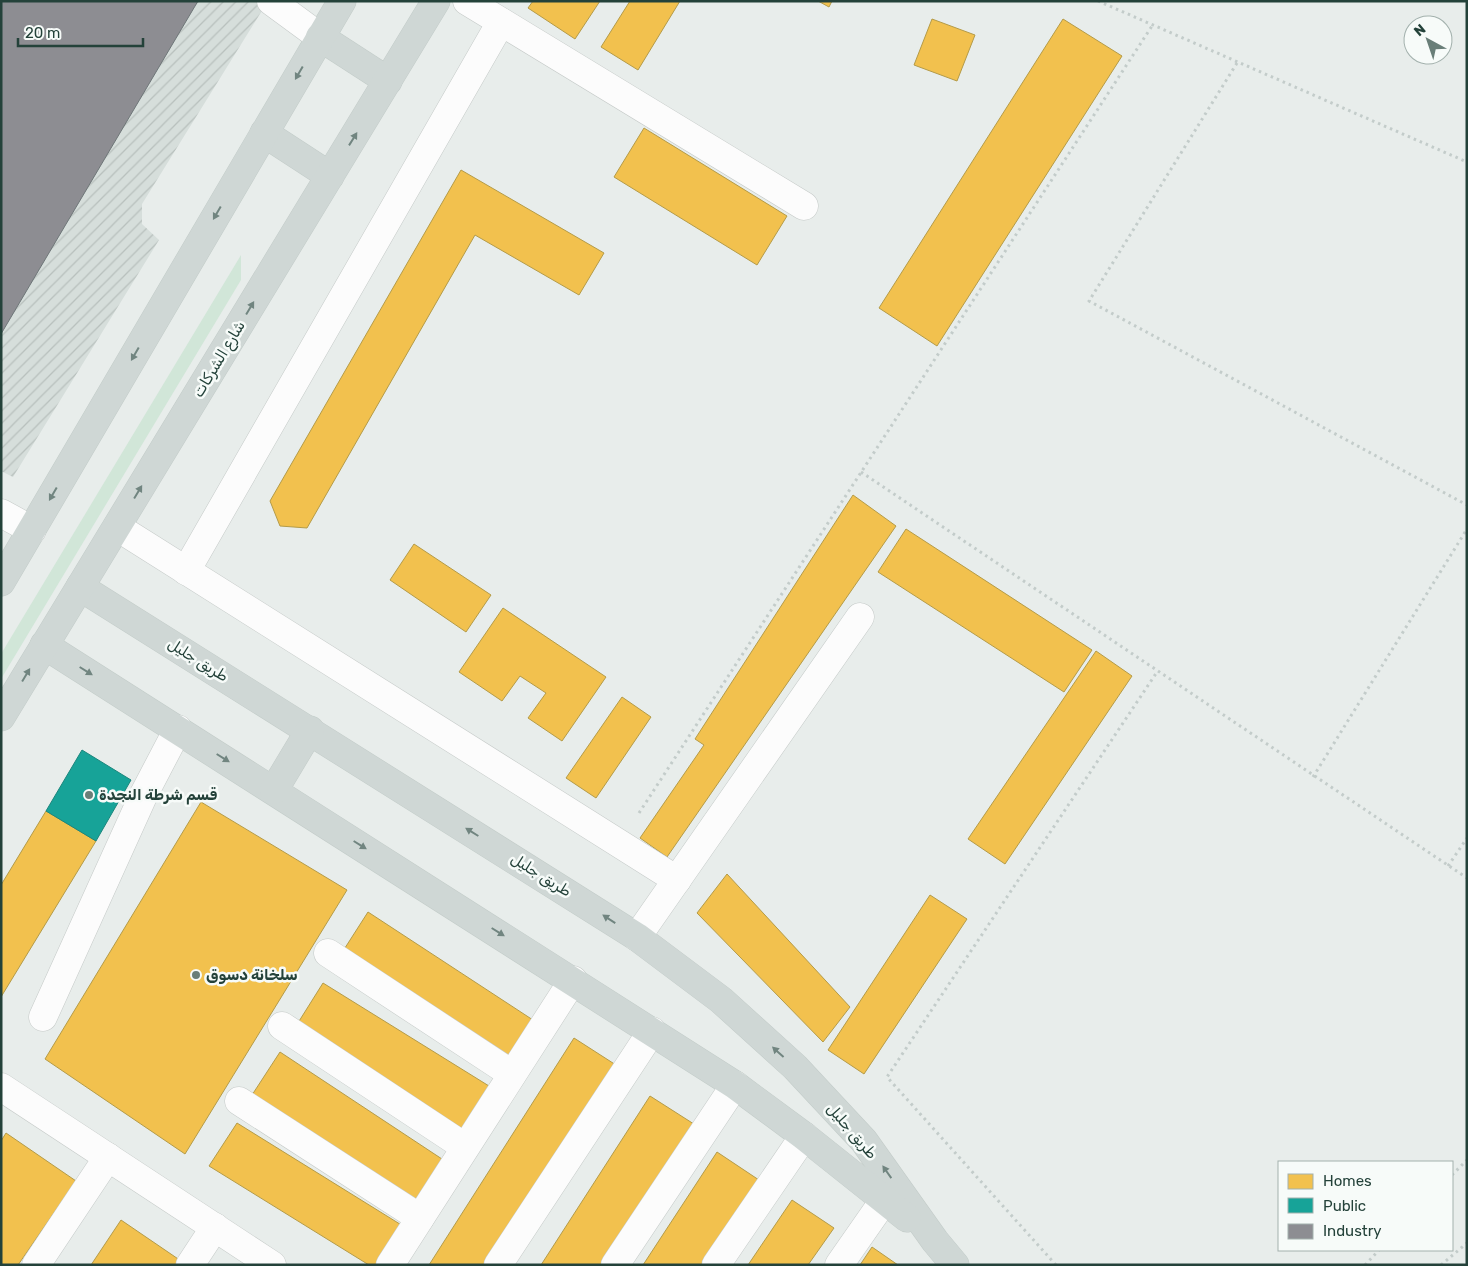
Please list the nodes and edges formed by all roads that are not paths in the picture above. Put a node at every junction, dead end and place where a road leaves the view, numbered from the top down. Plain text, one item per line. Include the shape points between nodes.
1 (271, 1) edge
2 (342, 1) edge
3 (436, 1) edge
4 (467, 1) edge
5 (501, 22) junction
6 (320, 37) junction
7 (388, 81) junction
8 (264, 133) junction
9 (330, 176) junction
10 (804, 206) dead end
11 (1, 513) edge
12 (117, 527) junction
13 (32, 530) junction
14 (186, 571) junction
15 (1, 582) edge
16 (80, 587) junction
17 (860, 617) dead end
18 (44, 646) junction
19 (1, 717) edge
20 (178, 729) junction
21 (310, 730) junction
22 (274, 790) junction
23 (676, 880) junction
24 (637, 937) junction
25 (328, 953) dead end
26 (573, 980) junction
27 (43, 1018) dead end
28 (282, 1026) dead end
29 (652, 1031) junction
30 (512, 1074) junction
31 (735, 1085) junction
32 (1, 1087) edge
33 (239, 1101) dead end
34 (804, 1136) junction
35 (465, 1147) junction
36 (108, 1157) junction
37 (885, 1199) junction
38 (420, 1218) junction
39 (215, 1228) junction
40 (935, 1241) junction
41 (36, 1265) edge
42 (190, 1265) edge
43 (272, 1265) edge
44 (390, 1265) edge
45 (498, 1265) edge
46 (615, 1265) edge
47 (716, 1265) edge
48 (839, 1265) edge
49 (955, 1265) edge

1 - 6 street
2 - 6 main road
3 - 7 main road, شارع الشركات
4 - 5 street
5 - 10 street
5 - 14 street
6 - 7 main road
6 -> 8 main road
9 -> 7 main road, شارع الشركات
8 - 9 main road
8 -> 13 main road
12 -> 9 main road, شارع الشركات
11 - 13 street
12 - 14 street
12 - 16 main road, شارع الشركات
13 - 15 main road
14 - 23 street
16 - 18 main road, شارع الشركات
16 - 21 main road, طريق جليل
17 - 23 street
19 -> 18 main road, شارع الشركات
18 -> 20 main road, طريق جليل
20 -> 22 main road, طريق جليل
20 - 27 street via 144,794
21 - 22 main road
24 -> 21 main road, طريق جليل
22 -> 26 main road, طريق جليل
23 - 24 street
40 -> 24 main road, طريق جليل via 864,1140 795,1067 721,1000
25 - 30 street
26 - 29 main road, طريق جليل
26 - 30 street
28 - 35 street
29 - 31 main road, طريق جليل
29 - 45 street
30 - 35 street
31 - 34 main road, طريق جليل
31 - 46 street
32 - 36 street
33 - 38 street
34 - 37 main road, طريق جليل
34 - 47 street
35 - 38 street
36 - 39 street
36 - 41 street
37 - 40 main road, طريق جليل
37 - 48 street
38 - 44 street
39 - 42 street
39 - 43 street
40 - 49 main road, طريق جليل

